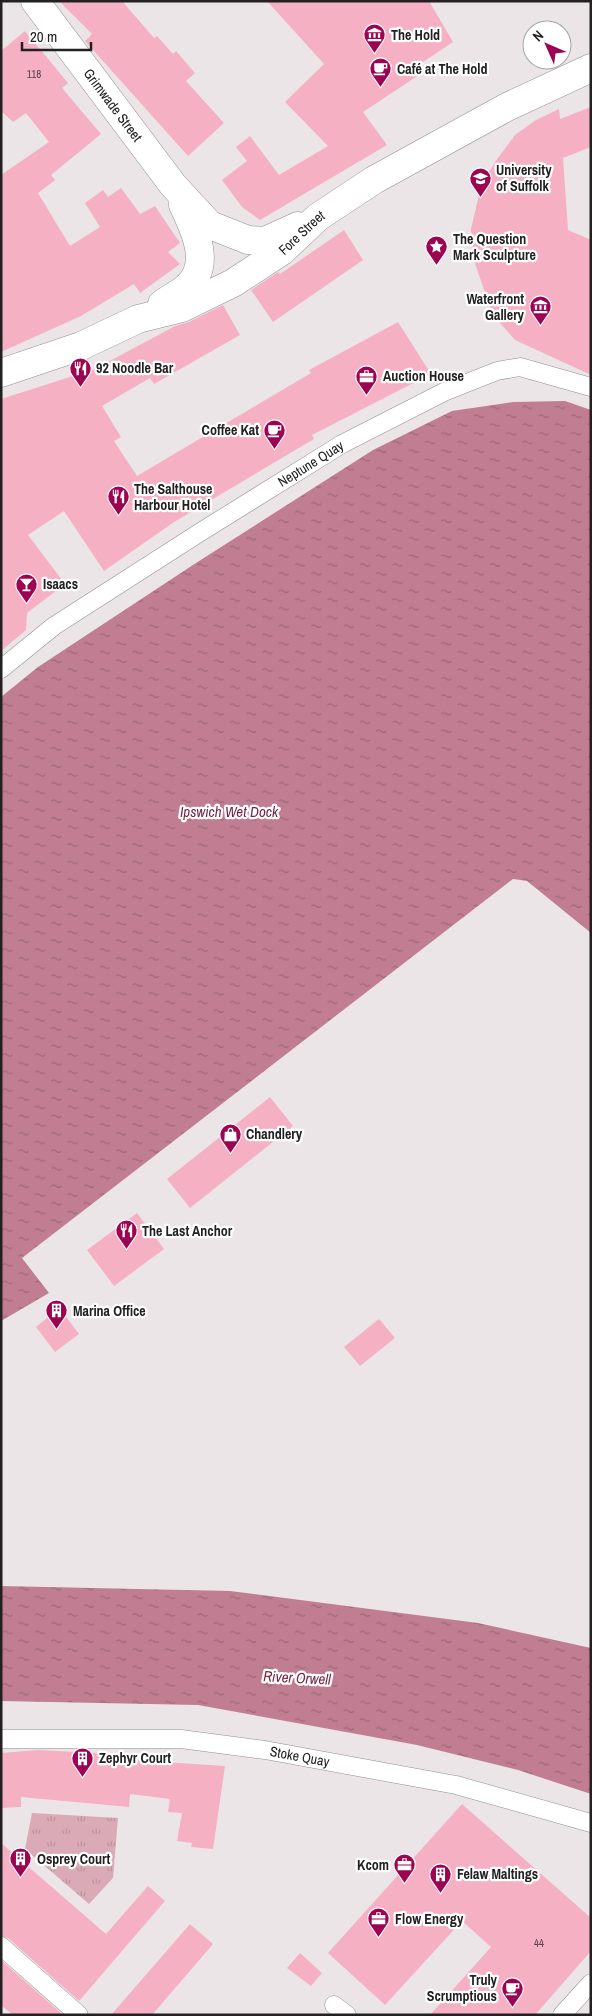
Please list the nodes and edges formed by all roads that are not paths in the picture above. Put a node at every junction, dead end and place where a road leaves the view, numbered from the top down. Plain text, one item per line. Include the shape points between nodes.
1 (35, 1) edge
2 (591, 68) edge
3 (173, 185) junction
4 (318, 217) junction
5 (138, 319) junction
6 (1, 373) edge
7 (591, 387) edge
8 (1, 668) edge
9 (1, 1739) edge
10 (591, 1822) edge
11 (1, 1946) edge
12 (591, 1983) edge
13 (79, 2015) edge
14 (562, 2015) edge

1 - 3 main road, Grimwade Street
2 - 4 main road, Fore Street via 507,107 374,180
3 - 4 main road, Grimwade Street via 210,225 248,240 274,238
3 - 5 main road, Grimwade Street via 195,230 201,253 197,272 189,285
4 - 5 main road, Fore Street via 282,251 233,283 182,308
5 - 6 main road, Fore Street via 81,346
7 - 8 street, Neptune Quay via 520,367 497,371 444,392 342,444 54,626
9 - 10 street, Stoke Quay via 181,1740 264,1750 456,1785
11 - 13 street
12 - 14 street

